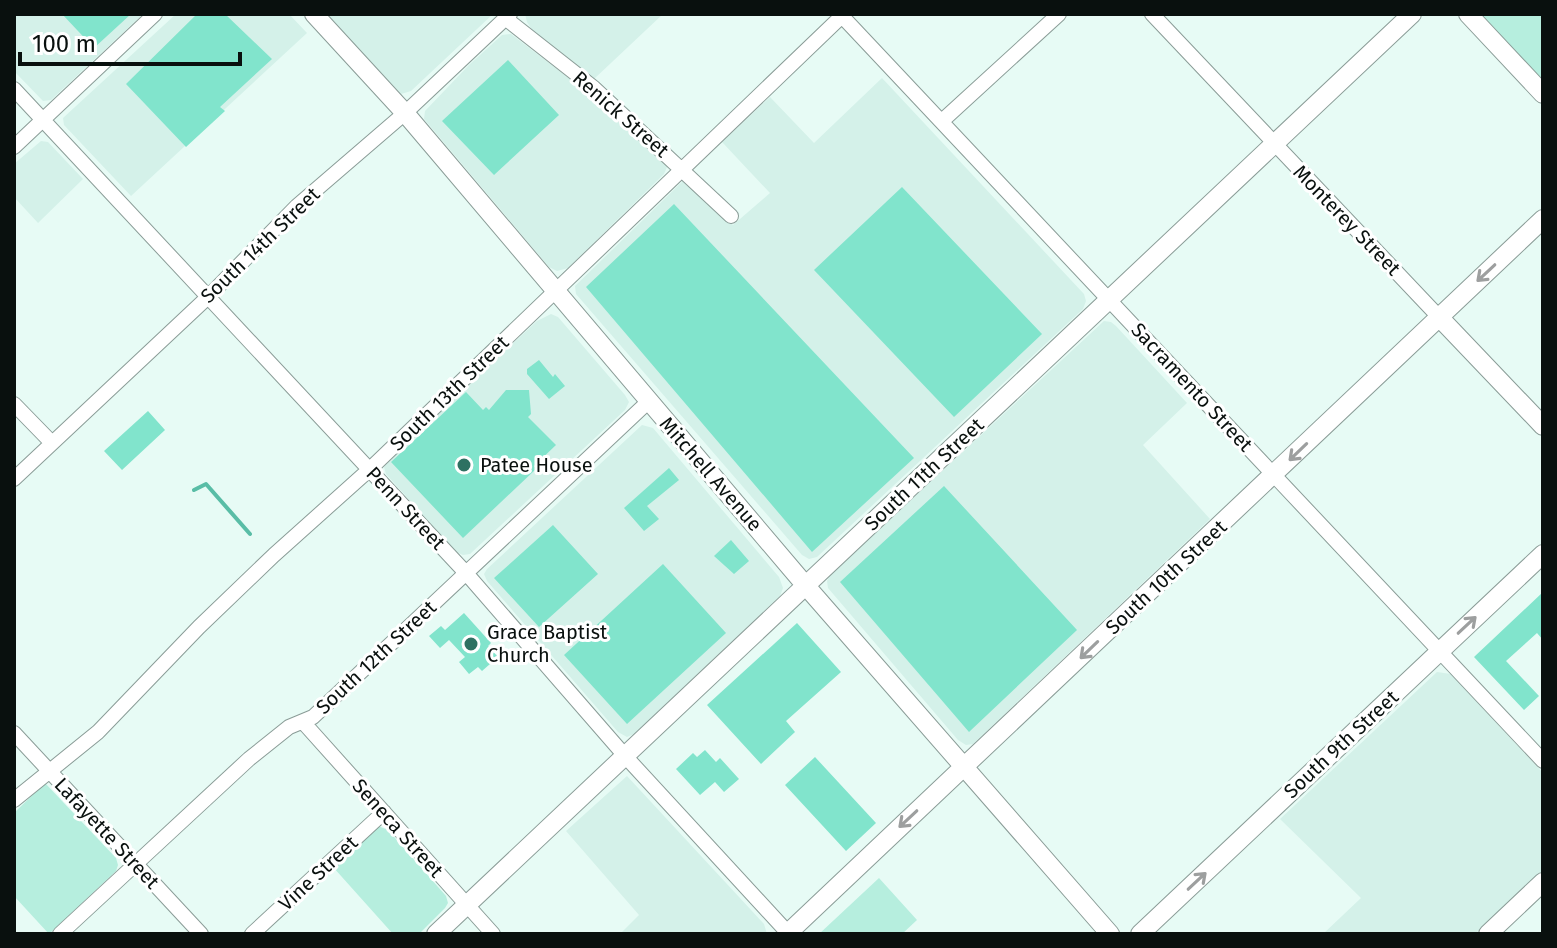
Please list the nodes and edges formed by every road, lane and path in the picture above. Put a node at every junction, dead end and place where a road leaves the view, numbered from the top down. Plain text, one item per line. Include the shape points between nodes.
1 (155, 14) edge
2 (314, 14) edge
3 (1059, 14) edge
4 (1152, 14) edge
5 (1412, 14) edge
6 (1468, 14) edge
7 (842, 15) edge
8 (508, 16) edge
9 (14, 89) edge
10 (1543, 94) edge
11 (405, 113) junction
12 (42, 120) junction
13 (942, 121) junction
14 (1274, 144) junction
15 (14, 147) edge
16 (682, 169) junction
17 (731, 216) dead end
18 (1543, 219) edge
19 (556, 291) junction
20 (209, 296) junction
21 (1109, 299) junction
22 (1439, 317) junction
23 (649, 401) junction
24 (14, 404) edge
25 (1543, 426) edge
26 (52, 443) junction
27 (370, 469) junction
28 (1274, 474) junction
29 (14, 479) edge
30 (1543, 554) edge
31 (466, 573) junction
32 (806, 586) junction
33 (1439, 651) junction
34 (303, 722) junction
35 (14, 733) edge
36 (626, 757) junction
37 (1543, 761) edge
38 (965, 766) junction
39 (49, 771) junction
40 (14, 800) edge
41 (384, 812) junction
42 (136, 864) junction
43 (1543, 882) edge
44 (466, 905) junction
45 (60, 934) edge
46 (201, 934) edge
47 (252, 934) edge
48 (436, 934) edge
49 (493, 934) edge
50 (788, 934) edge
51 (1110, 934) edge
52 (1140, 934) edge
53 (1488, 934) edge

1 - 12 street
2 - 11 main road, Mitchell Avenue
3 - 13 street
4 - 14 street, Monterey Street
5 - 14 main road, South 11th Street
6 - 10 main road
7 - 13 street, Sacramento Street
7 - 16 street, South 13th Street
8 - 11 street, South 14th Street
8 - 16 street, Renick Street
9 - 12 street, Penn Street
11 - 19 main road, Mitchell Avenue
11 - 20 street, South 14th Street via 297,206
12 - 15 street
12 - 20 street, Penn Street
13 - 21 street, Sacramento Street
14 - 21 main road, South 11th Street
14 - 22 street, Monterey Street
16 - 17 street, Renick Street
16 - 19 street, South 13th Street
18 -> 22 main road, South 10th Street
19 - 23 main road, Mitchell Avenue
19 - 27 street, South 13th Street
20 - 26 street, South 14th Street
20 - 27 street, Penn Street
21 - 28 street, Sacramento Street
21 - 32 main road, South 11th Street
22 - 25 main road, Monterey Street
22 -> 28 main road, South 10th Street
23 - 31 street, South 12th Street
23 - 32 main road, Mitchell Avenue
24 - 26 street
26 - 29 street, South 14th Street
27 - 31 street, Penn Street
27 - 39 street, South 13th Street via 199,627 98,732
28 - 33 street, Sacramento Street
28 -> 38 main road, South 10th Street
33 -> 30 main road, South 9th Street
31 - 34 street, South 12th Street
31 - 36 street, Penn Street
32 - 36 main road, South 11th Street
32 - 38 main road, Mitchell Avenue
33 - 37 street, Sacramento Street
52 -> 33 main road, South 9th Street
34 - 41 street, Seneca Street
34 - 42 street, South 12th Street via 249,759
35 - 39 street, Lafayette Street
36 - 44 main road, South 11th Street
36 - 50 street, Penn Street
38 -> 50 main road, South 10th Street
38 - 51 main road, Mitchell Avenue
39 - 40 street, South 13th Street
39 - 42 street, Lafayette Street
41 - 44 street, Seneca Street
41 - 47 street, Vine Street
42 - 45 street, South 12th Street
42 - 46 street, Lafayette Street
43 - 53 main road
44 - 48 main road, South 11th Street
44 - 49 street, Seneca Street

